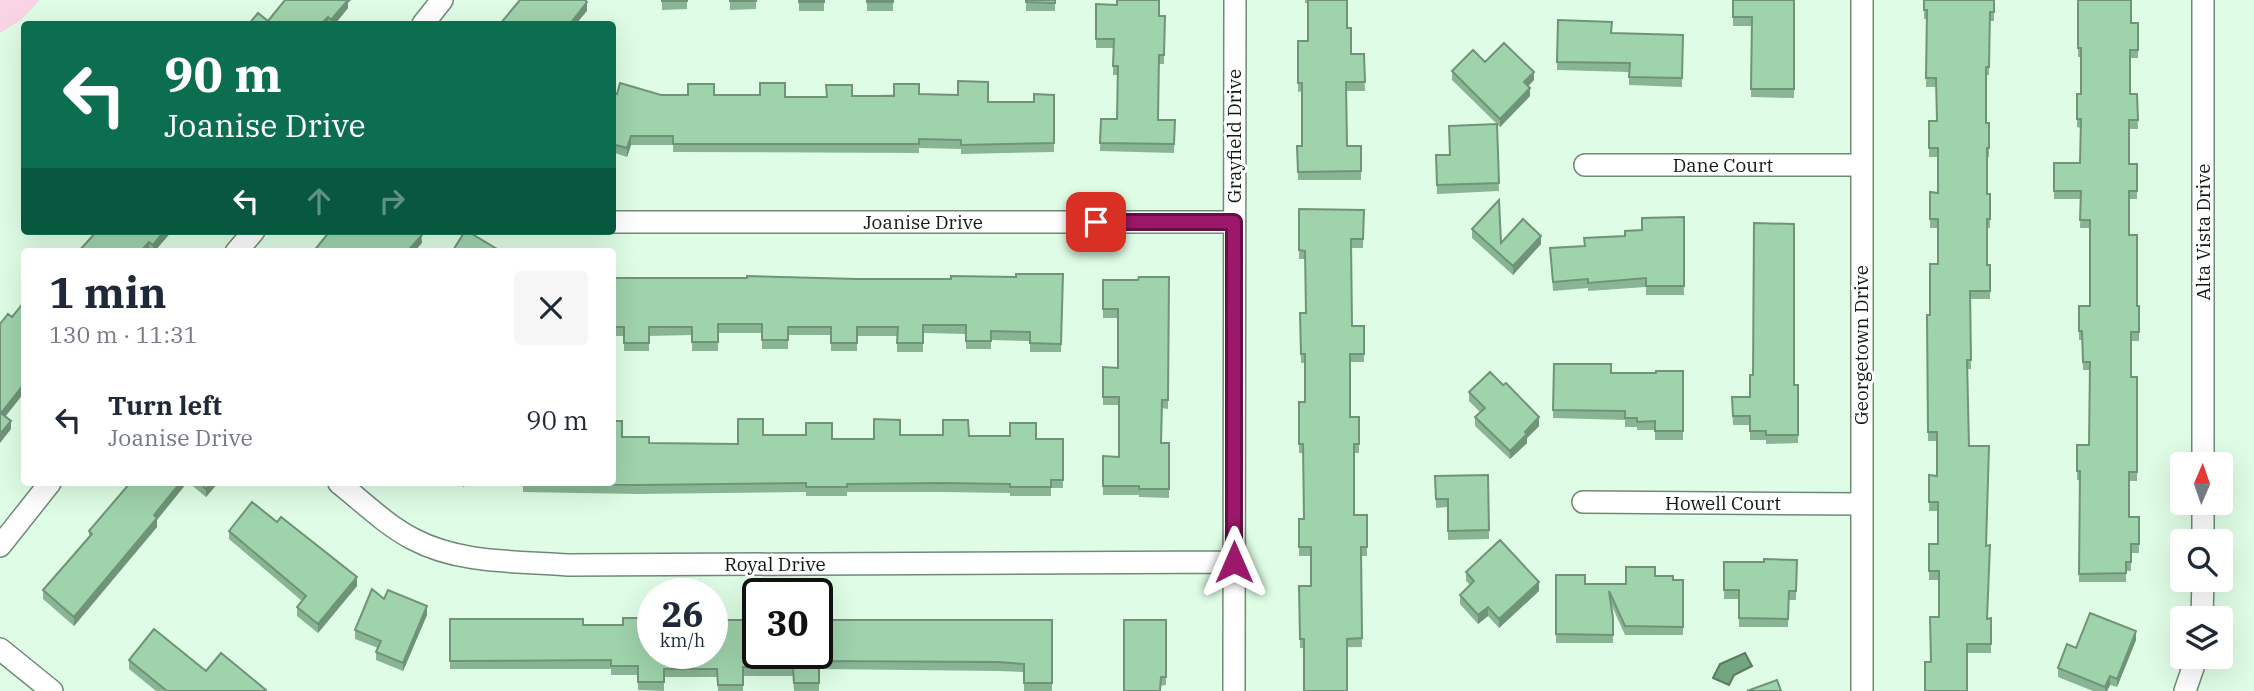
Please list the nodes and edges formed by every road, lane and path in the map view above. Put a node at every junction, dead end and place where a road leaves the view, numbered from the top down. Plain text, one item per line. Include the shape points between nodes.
1 (442, 0) edge
2 (1235, 0) edge
3 (1862, 0) edge
4 (2203, 0) edge
5 (425, 21) edge
6 (1585, 164) dead end
7 (1861, 165) junction
8 (616, 222) edge
9 (1234, 222) junction
10 (2203, 452) edge
11 (48, 486) edge
12 (343, 486) edge
13 (1583, 502) dead end
14 (1862, 505) junction
15 (0, 545) edge
16 (1234, 562) junction
17 (0, 649) edge
18 (2193, 669) edge
19 (52, 691) edge
20 (1234, 691) edge
21 (1862, 691) edge
22 (2185, 691) edge

1 - 5 street
2 - 9 street, Grayfield Drive
3 - 7 street, Georgetown Drive
4 - 10 street, Alta Vista Drive
6 - 7 street, Dane Court
7 - 14 street, Georgetown Drive
8 - 9 street, Joanise Drive
9 - 16 street, Grayfield Drive
11 - 15 street
12 - 16 street, Royal Drive via 412,539 450,554 500,561 568,565
13 - 14 street, Howell Court
14 - 21 street, Georgetown Drive
16 - 20 street, Grayfield Drive
17 - 19 street
18 - 22 street

